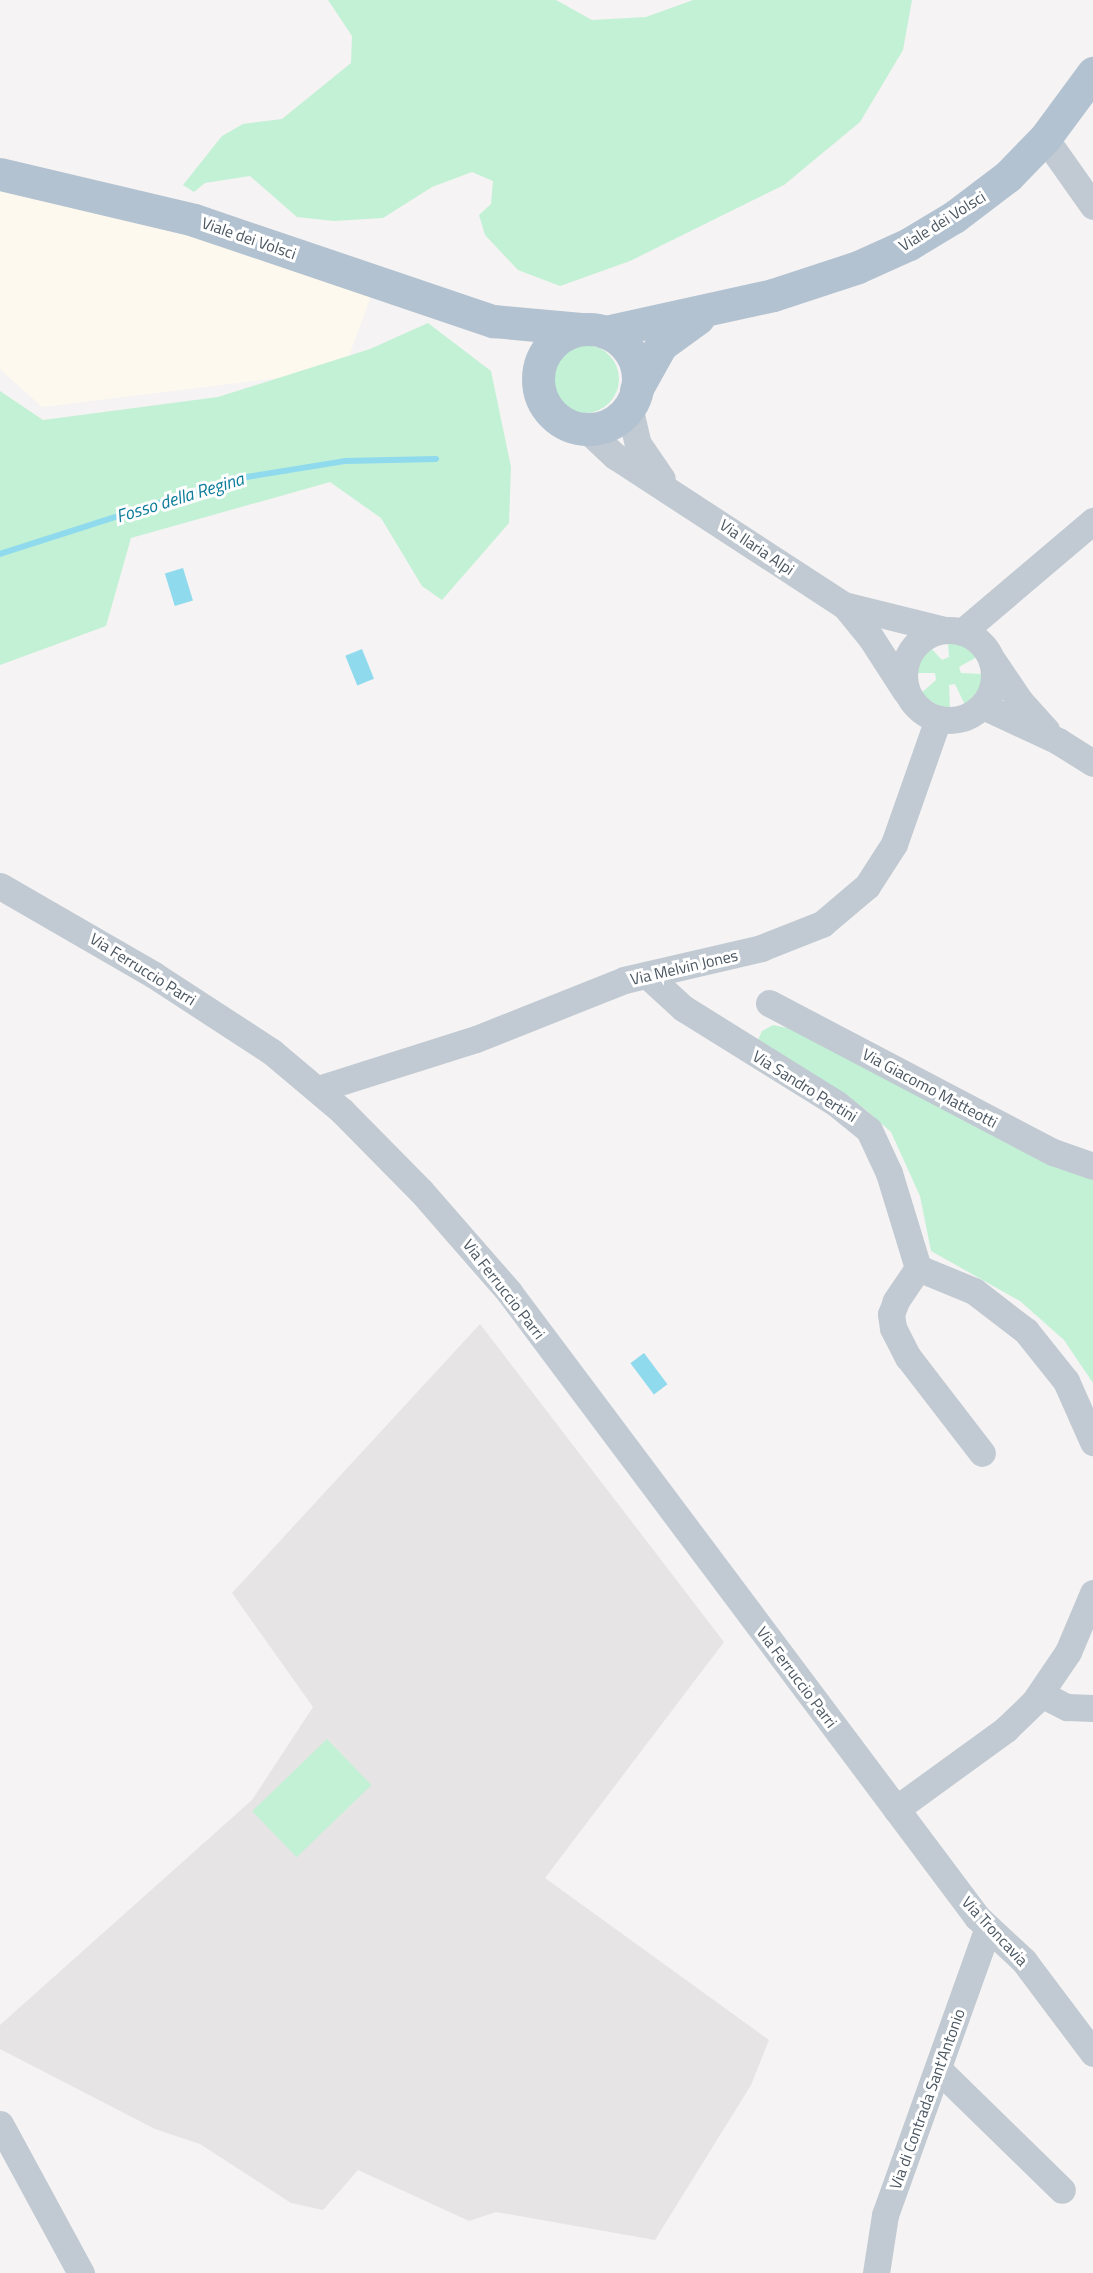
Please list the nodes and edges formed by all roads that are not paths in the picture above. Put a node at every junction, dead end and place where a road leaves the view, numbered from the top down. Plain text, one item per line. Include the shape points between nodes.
1 (1093, 73) edge
2 (1045, 138) junction
3 (0, 174) edge
4 (1093, 206) edge
5 (711, 310) junction
6 (494, 321) junction
7 (593, 331) junction
8 (537, 377) junction
9 (633, 398) junction
10 (586, 429) junction
11 (670, 489) junction
12 (1093, 521) edge
13 (844, 605) junction
14 (953, 631) junction
15 (992, 660) junction
16 (910, 699) junction
17 (983, 706) junction
18 (938, 719) junction
19 (1058, 741) junction
20 (1093, 763) edge
21 (0, 886) edge
22 (647, 975) junction
23 (769, 1004) dead end
24 (318, 1089) junction
25 (1093, 1166) edge
26 (918, 1268) junction
27 (1093, 1442) edge
28 (982, 1453) dead end
29 (1093, 1593) edge
30 (1041, 1694) junction
31 (1093, 1708) edge
32 (896, 1809) junction
33 (988, 1928) junction
34 (1093, 2053) edge
35 (938, 2069) junction
36 (0, 2124) edge
37 (1062, 2190) dead end
38 (81, 2273) edge
39 (876, 2273) edge

1 - 2 main road, Viale dei Volsci
2 - 4 street
2 - 5 main road, Viale dei Volsci via 990,191 909,244 798,287
3 - 6 main road, Viale dei Volsci via 194,220
5 - 7 main road, Viale dei Volsci
5 - 9 main road, Viale dei Volsci via 661,345
6 - 7 main road, Viale dei Volsci
6 - 8 main road, Viale dei Volsci via 521,346
7 - 8 main road via 551,345
7 - 9 main road via 628,349 637,376
8 - 10 main road via 543,400 557,418
9 - 10 main road via 618,419
9 - 11 street via 638,444
10 - 11 street, Via Ilaria Alpi via 609,452
11 - 13 street, Via Ilaria Alpi
12 - 14 street
13 - 14 street, Via Ilaria Alpi via 887,619
13 - 16 street, Via Ilaria Alpi via 871,638
14 - 15 street via 985,647
14 - 16 street via 921,640 906,661 905,687
15 - 17 street via 994,684
15 - 19 street via 1020,701
16 - 18 street via 927,715
17 - 18 street via 963,719
17 - 19 street
18 - 22 street, Via Melvin Jones via 894,844 872,880 847,906 816,927 772,945
19 - 20 street
21 - 24 street, Via Ferruccio Parri via 178,989
22 - 24 street, Via Melvin Jones via 610,985 476,1039
22 - 26 street, Via Sandro Pertini via 683,1008 865,1126 889,1173
23 - 25 street, Via Giacomo Matteotti via 1053,1152
24 - 32 street, Via Ferruccio Parri via 421,1191 494,1273
26 - 27 street via 974,1291 1026,1331 1073,1392
26 - 28 street via 896,1301 893,1328 908,1357
29 - 30 street via 1071,1646
30 - 31 street via 1067,1707
30 - 32 street via 1006,1729
32 - 33 street, Via Troncavia
33 - 34 street, Via Troncavia via 1020,1956
33 - 35 street, Via di Contrada Sant'Antonio
35 - 37 street
35 - 39 street, Via di Contrada Sant'Antonio via 885,2215
36 - 38 street

